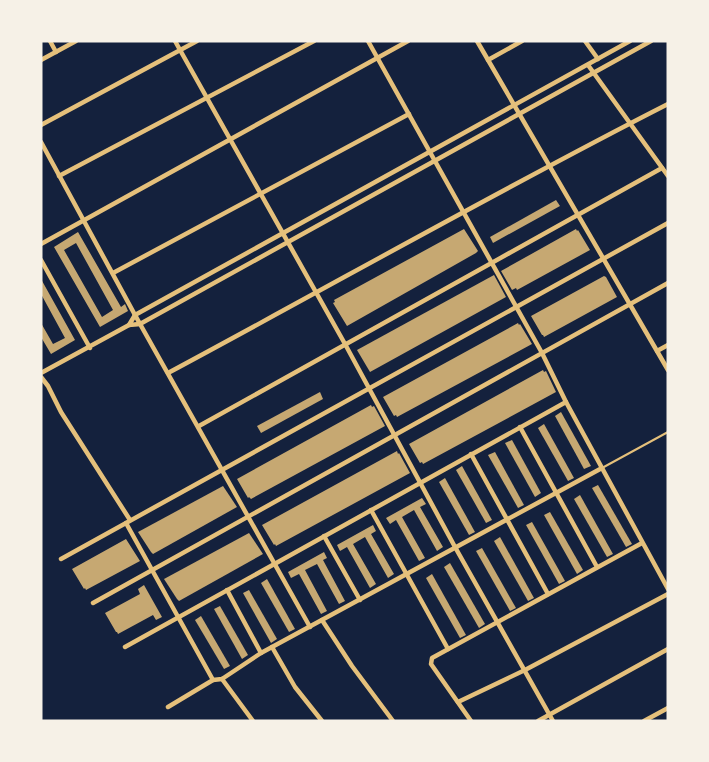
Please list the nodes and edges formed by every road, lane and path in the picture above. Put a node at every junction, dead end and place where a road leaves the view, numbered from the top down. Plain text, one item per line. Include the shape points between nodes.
1 (50, 41) edge
2 (76, 41) edge
3 (174, 41) edge
4 (197, 41) edge
5 (314, 41) edge
6 (368, 41) edge
7 (408, 41) edge
8 (477, 41) edge
9 (522, 41) edge
10 (585, 41) edge
11 (630, 41) edge
12 (651, 41) edge
13 (180, 50) junction
14 (56, 52) junction
15 (378, 59) junction
16 (598, 59) junction
17 (41, 60) edge
18 (488, 60) junction
19 (588, 65) junction
20 (594, 72) junction
21 (206, 98) junction
22 (668, 104) edge
23 (515, 105) junction
24 (409, 114) junction
25 (520, 114) junction
26 (630, 123) junction
27 (41, 125) edge
28 (230, 140) junction
29 (41, 142) edge
30 (430, 153) junction
31 (434, 161) junction
32 (549, 165) junction
33 (662, 168) junction
34 (667, 175) edge
35 (60, 176) junction
36 (260, 193) junction
37 (463, 213) junction
38 (578, 215) junction
39 (84, 221) junction
40 (668, 223) edge
41 (283, 234) junction
42 (288, 242) junction
43 (41, 244) edge
44 (603, 258) junction
45 (41, 260) edge
46 (492, 263) junction
47 (113, 274) junction
48 (668, 283) edge
49 (316, 294) junction
50 (630, 304) junction
51 (516, 307) junction
52 (135, 315) junction
53 (140, 324) junction
54 (129, 325) junction
55 (345, 344) junction
56 (668, 345) edge
57 (90, 348) junction
58 (657, 351) junction
59 (542, 353) junction
60 (668, 370) edge
61 (41, 373) edge
62 (168, 373) junction
63 (41, 377) edge
64 (369, 388) junction
65 (566, 402) junction
66 (199, 426) junction
67 (520, 427) junction
68 (668, 432) edge
69 (395, 435) junction
70 (472, 454) junction
71 (602, 468) junction
72 (222, 469) junction
73 (421, 482) junction
74 (556, 492) junction
75 (371, 510) junction
76 (249, 516) junction
77 (507, 519) junction
78 (128, 522) junction
79 (324, 536) junction
80 (642, 543) junction
81 (455, 547) junction
82 (61, 558) dead end
83 (275, 564) junction
84 (597, 568) junction
85 (152, 570) junction
86 (406, 574) junction
87 (668, 589) edge
88 (227, 590) junction
89 (548, 594) junction
90 (668, 594) edge
91 (360, 600) junction
92 (93, 603) dead end
93 (178, 618) junction
94 (322, 620) junction
95 (498, 622) junction
96 (310, 627) junction
97 (125, 647) dead end
98 (272, 648) junction
99 (448, 649) junction
100 (668, 649) edge
101 (261, 653) junction
102 (525, 670) junction
103 (222, 679) junction
104 (213, 680) junction
105 (458, 702) junction
106 (168, 707) dead end
107 (668, 708) edge
108 (549, 714) junction
109 (253, 721) edge
110 (322, 721) edge
111 (393, 721) edge
112 (471, 721) edge
113 (538, 721) edge
114 (553, 721) edge
115 (644, 721) edge

1 - 14 street
2 - 14 street
3 - 13 street
4 - 13 street
5 - 21 street
6 - 15 street
7 - 15 street
8 - 18 street
9 - 18 street
10 - 16 street
11 - 16 street
12 - 20 street
13 - 21 street
13 - 27 street
14 - 17 street
15 - 24 street
15 - 28 street
16 - 19 street
18 - 23 street
19 - 20 street
19 - 23 street
20 - 25 street
20 - 26 street
21 - 28 street
21 - 35 street
22 - 26 street
23 - 25 street
23 - 30 street
24 - 30 street
24 - 36 street
25 - 31 street
25 - 32 street
26 - 32 street
26 - 33 street
28 - 36 street
28 - 39 street
29 - 35 street
30 - 31 street
30 - 41 street
31 - 37 street
31 - 42 street
32 - 37 street
32 - 38 street
33 - 34 street
33 - 38 street
35 - 39 street
36 - 41 street
36 - 47 street
37 - 46 street
37 - 49 street
38 - 44 street
38 - 46 street
39 - 43 street
39 - 47 street
40 - 44 street
41 - 42 street
41 - 52 street
42 - 49 street
42 - 53 street
44 - 50 street
44 - 51 street
45 - 57 street
46 - 51 street
46 - 55 street
47 - 52 street
48 - 50 street
49 - 55 street
49 - 62 street
50 - 58 street
50 - 59 street
51 - 59 street
51 - 64 street
52 - 53 street
52 - 54 street
53 - 54 street
53 - 62 street
54 - 57 street
55 - 64 street
55 - 66 street
56 - 58 street
57 - 61 street
58 - 60 street
59 - 65 street
59 - 69 street
62 - 66 street
63 - 78 street
64 - 69 street
64 - 72 street
65 - 67 street
65 - 71 street
66 - 72 street
67 - 70 street
67 - 74 street
68 - 71 lane
69 - 73 street
69 - 76 street
70 - 73 street
70 - 77 street
71 - 74 street
71 - 80 street
72 - 76 street
72 - 78 street
73 - 75 street
73 - 81 street
74 - 77 street
74 - 84 street
75 - 79 street
75 - 86 street
76 - 83 street
76 - 85 street
77 - 81 street
77 - 89 street
78 - 82 street
78 - 85 street
79 - 83 street
79 - 91 street
80 - 84 street
80 - 87 street
81 - 86 street
81 - 95 street
83 - 88 street
83 - 96 street
84 - 89 street
85 - 92 street
85 - 93 street
86 - 91 street
86 - 99 street
88 - 93 street
88 - 101 street
89 - 95 street
90 - 102 street
91 - 94 street
93 - 97 street
93 - 104 street
94 - 96 street
94 - 111 street
95 - 99 street
95 - 102 street
96 - 98 street
98 - 101 street
98 - 110 street via 295,687
99 - 105 street via 430,662
100 - 108 street
101 - 103 street
102 - 105 street
102 - 108 street
103 - 104 street
103 - 109 street
104 - 106 street
105 - 112 street
107 - 115 street
108 - 113 street
108 - 114 street

